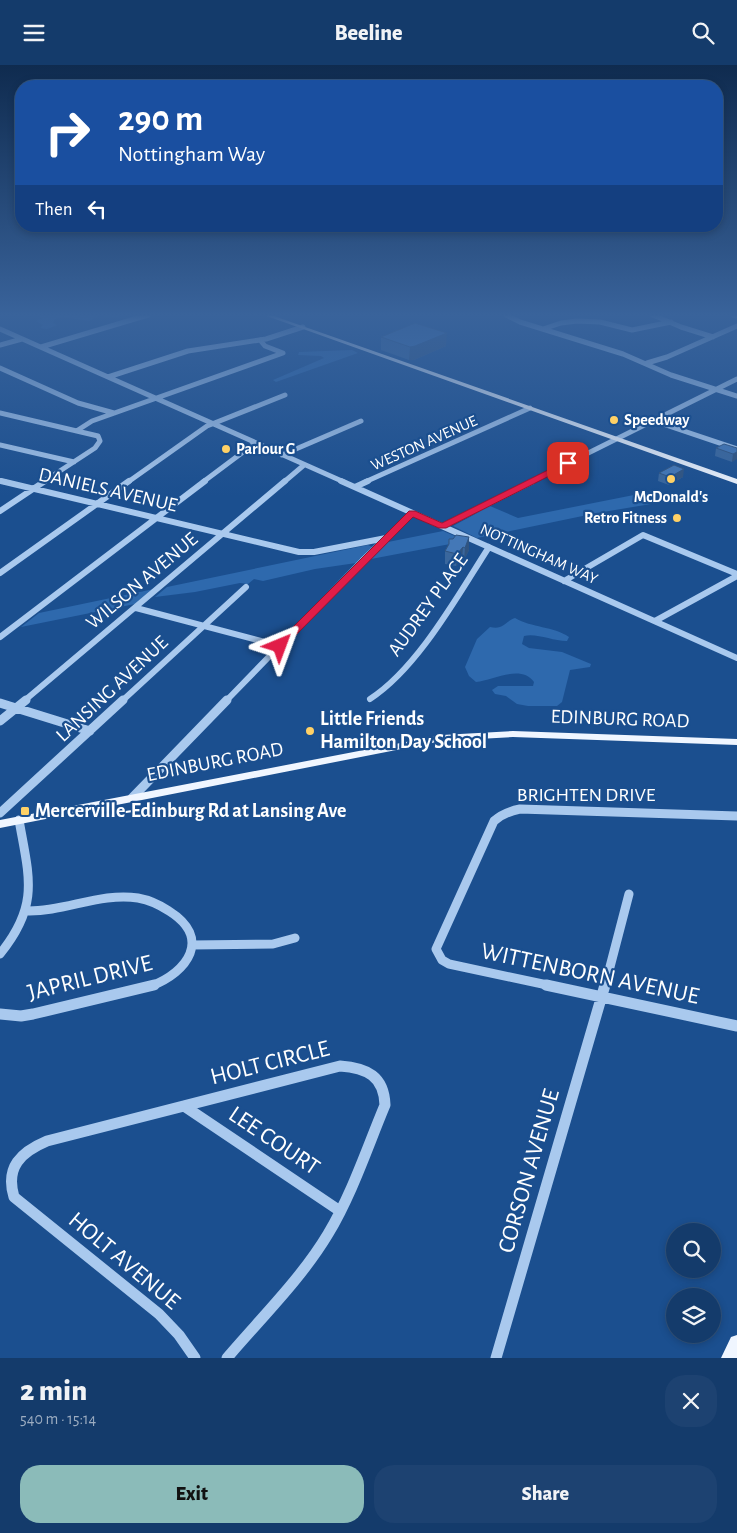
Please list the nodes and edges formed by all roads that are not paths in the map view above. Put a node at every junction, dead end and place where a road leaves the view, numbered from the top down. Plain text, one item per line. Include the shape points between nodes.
1 (16, 375) edge
2 (104, 375) edge
3 (113, 375) edge
4 (221, 375) edge
5 (437, 375) edge
6 (674, 375) edge
7 (108, 377) junction
8 (737, 379) edge
9 (717, 389) junction
10 (285, 395) dead end
11 (737, 396) edge
12 (156, 399) junction
13 (530, 409) junction
14 (0, 413) edge
15 (114, 413) junction
16 (361, 421) dead end
17 (654, 421) junction
18 (211, 423) junction
19 (78, 430) junction
20 (616, 439) junction
21 (255, 443) junction
22 (0, 445) edge
23 (737, 449) edge
24 (282, 455) junction
25 (74, 462) junction
26 (304, 465) junction
27 (0, 481) edge
28 (737, 482) edge
29 (355, 487) junction
30 (33, 489) junction
31 (96, 504) junction
32 (0, 511) edge
33 (412, 513) junction
34 (156, 519) junction
35 (443, 526) junction
36 (223, 535) junction
37 (386, 538) junction
38 (489, 547) junction
39 (0, 573) edge
40 (737, 575) edge
41 (564, 581) junction
42 (246, 587) dead end
43 (136, 608) junction
44 (654, 621) junction
45 (204, 626) junction
46 (0, 637) edge
47 (280, 646) junction
48 (737, 658) edge
49 (370, 699) dead end
50 (0, 703) edge
51 (15, 708) junction
52 (0, 721) edge
53 (90, 731) junction
54 (737, 742) edge
55 (132, 798) junction
56 (0, 813) edge
57 (737, 815) edge
58 (18, 820) junction
59 (0, 824) edge
60 (630, 894) dead end
61 (26, 911) junction
62 (295, 938) dead end
63 (192, 945) junction
64 (0, 954) edge
65 (438, 955) joint
66 (602, 996) junction
67 (0, 1014) edge
68 (737, 1026) edge
69 (184, 1106) junction
70 (20, 1203) joint
71 (340, 1211) junction
72 (195, 1358) edge
73 (227, 1358) edge
74 (496, 1358) edge

1 - 15 street via 78,403
2 - 7 street, NOTTINGHAM WAY
3 - 7 street
4 - 12 street
5 - 13 main road
6 - 9 street
7 - 12 street, NOTTINGHAM WAY
8 - 9 street
9 - 11 street
9 - 17 street
10 - 18 street
12 - 15 street
12 - 18 street, NOTTINGHAM WAY
13 - 20 main road
13 - 29 street, WESTON AVENUE
14 - 19 street
15 - 19 street
16 - 24 street
17 - 20 street
17 - 23 street
18 - 21 street, NOTTINGHAM WAY
18 - 31 street
19 - 25 street via 95,434 100,441 98,446
20 - 28 main road
20 - 35 street
21 - 24 street, NOTTINGHAM WAY
21 - 34 street
22 - 25 street
24 - 26 street, NOTTINGHAM WAY
25 - 30 street
26 - 29 street, NOTTINGHAM WAY
26 - 36 street, WILSON AVENUE
27 - 30 street, DANIELS AVENUE
29 - 33 street, NOTTINGHAM WAY
30 - 31 street, DANIELS AVENUE
30 - 32 street
31 - 34 street, DANIELS AVENUE
31 - 39 street
33 - 35 street, NOTTINGHAM WAY
33 - 37 street
34 - 36 street, DANIELS AVENUE
34 - 46 street
35 - 38 street, NOTTINGHAM WAY
36 - 37 street, DANIELS AVENUE via 307,553
36 - 43 street, WILSON AVENUE
37 - 47 street
38 - 41 street, NOTTINGHAM WAY
38 - 49 street, AUDREY PLACE via 430,637 384,690
40 - 41 street via 643,535
40 - 44 street
41 - 44 street, NOTTINGHAM WAY
42 - 45 street, LANSING AVENUE
43 - 45 street
43 - 51 street, WILSON AVENUE
44 - 48 street, NOTTINGHAM WAY
45 - 47 street
45 - 53 street, LANSING AVENUE
47 - 55 street
50 - 51 street
51 - 52 street, WILSON AVENUE
51 - 53 street
53 - 56 street, LANSING AVENUE
54 - 55 main road, EDINBURG ROAD via 513,734 466,736 418,742
55 - 58 main road, EDINBURG ROAD
57 - 65 street, BRIGHTEN DRIVE via 520,809 500,815 494,821 436,949
58 - 59 main road, EDINBURG ROAD
58 - 61 street via 29,885
60 - 66 street, CORSON AVENUE
61 - 63 street via 48,912 118,897 140,898 162,907 183,922
61 - 64 street via 14,937
62 - 63 street via 274,944
63 - 67 street, JAPRIL DRIVE via 182,968 164,981 33,1014
65 - 66 street, WITTENBORN AVENUE via 449,964
66 - 68 street, WITTENBORN AVENUE
66 - 74 street, CORSON AVENUE
69 - 70 street, HOLT CIRCLE via 36,1145 22,1156 10,1179 10,1189
69 - 71 street, LEE COURT
69 - 71 street, HOLT CIRCLE via 340,1066 369,1072 383,1086 385,1105
70 - 72 street, HOLT AVENUE via 159,1314
71 - 73 street, HOLT CIRCLE via 308,1263

